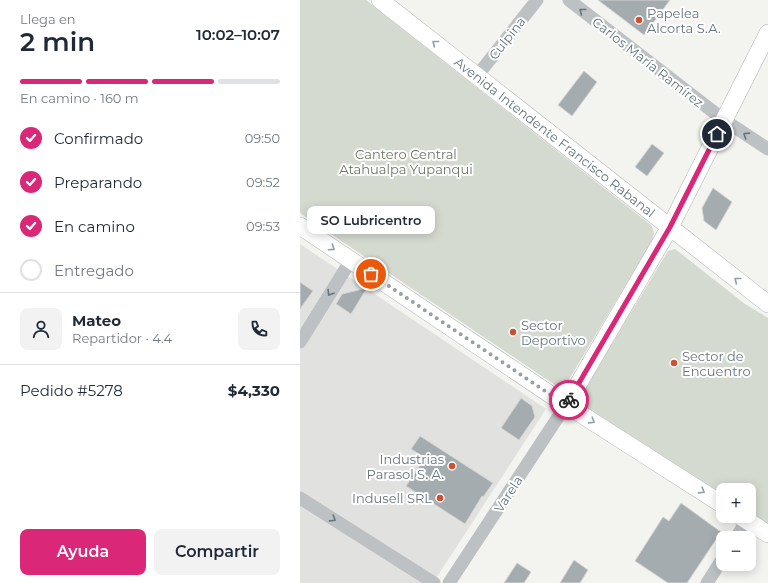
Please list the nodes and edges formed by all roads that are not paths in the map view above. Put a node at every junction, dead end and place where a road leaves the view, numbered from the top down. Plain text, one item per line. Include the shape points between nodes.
1 (380, 0) edge
2 (537, 0) edge
3 (569, 0) edge
4 (768, 33) edge
5 (477, 76) junction
6 (724, 120) junction
7 (768, 149) edge
8 (300, 226) edge
9 (670, 227) junction
10 (351, 260) junction
11 (768, 304) edge
12 (300, 342) edge
13 (566, 405) junction
14 (300, 498) edge
15 (716, 501) edge
16 (752, 523) edge
17 (768, 534) edge
18 (716, 569) edge
19 (434, 583) edge
20 (449, 583) edge
21 (707, 583) edge

5 -> 1 main road, Avenida Intendente Francisco Rabanal
2 - 5 street, Culpina
6 -> 3 street, Carlos María Ramírez
4 - 6 main road
5 - 9 main road, Avenida Intendente Francisco Rabanal
7 -> 6 street, Carlos María Ramírez
6 - 9 main road
8 -> 10 main road
11 -> 9 main road, Avenida Intendente Francisco Rabanal
9 - 13 main road
10 -> 12 street
10 - 13 main road
13 -> 15 main road
13 - 20 street, Varela
14 -> 19 street
16 - 17 main road
18 - 21 street

